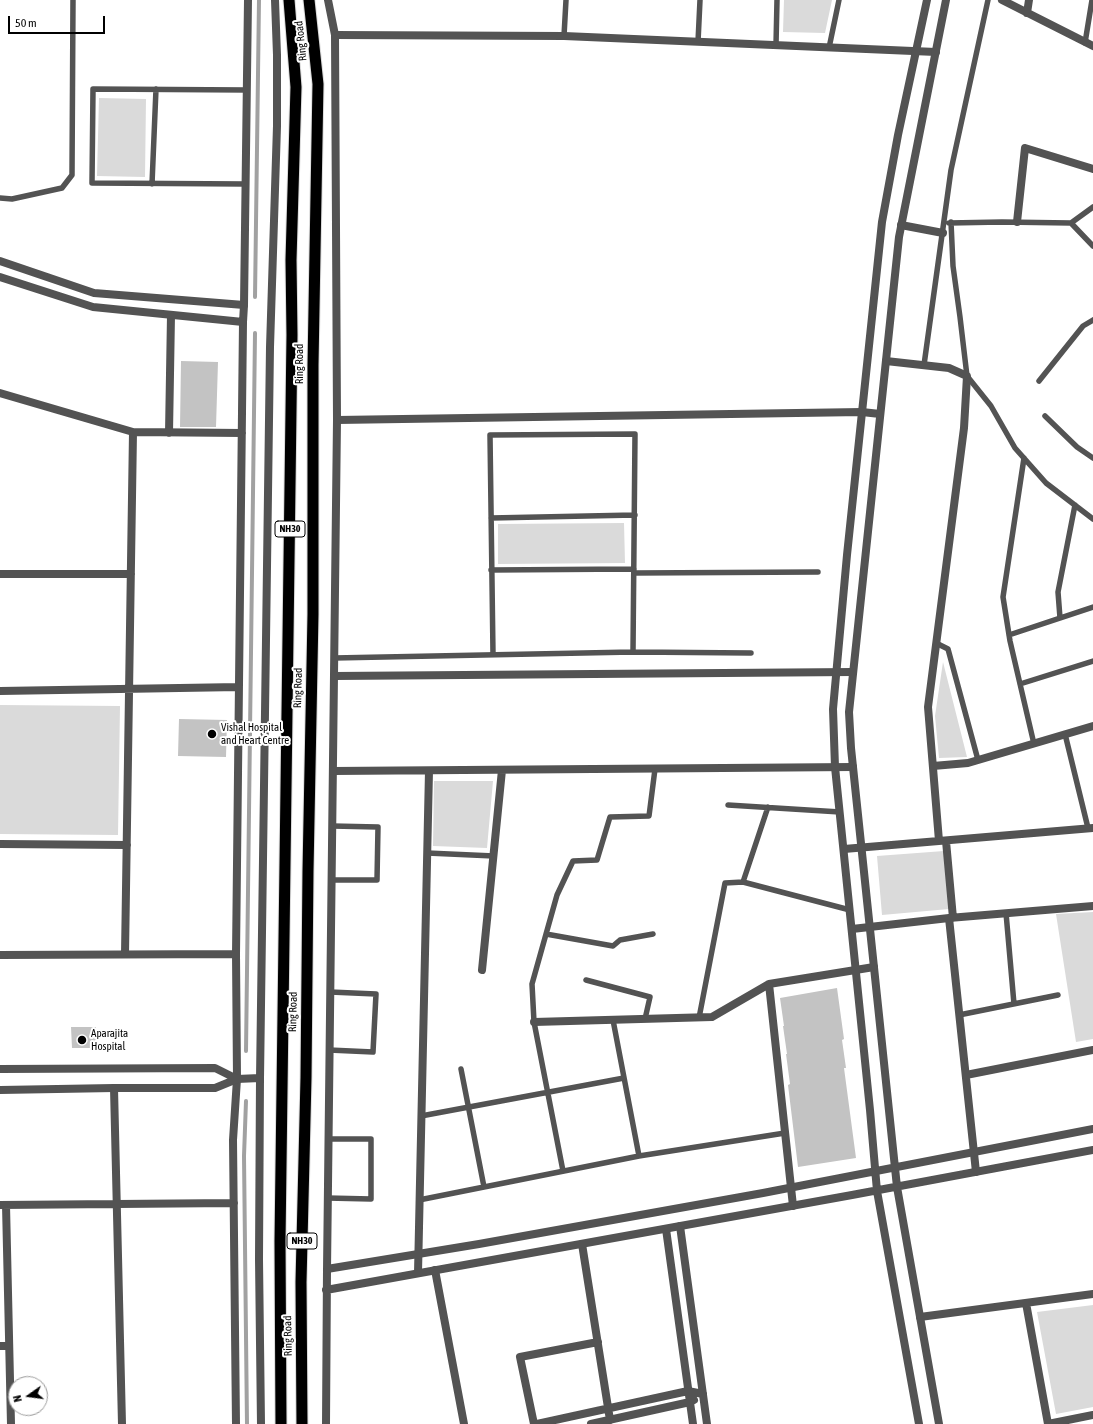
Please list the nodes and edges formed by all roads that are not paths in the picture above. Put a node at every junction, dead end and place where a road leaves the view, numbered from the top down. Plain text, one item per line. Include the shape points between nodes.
1 (73, 0) edge
2 (248, 0) edge
3 (275, 0) edge
4 (289, 0) edge
5 (309, 0) edge
6 (328, 0) edge
7 (566, 0) edge
8 (700, 0) edge
9 (777, 0) edge
10 (839, 0) edge
11 (927, 0) edge
12 (946, 0) edge
13 (988, 0) edge
14 (1002, 0) edge
15 (1029, 0) edge
16 (1092, 0) edge
17 (1026, 13) junction
18 (335, 35) junction
19 (564, 36) junction
20 (698, 42) junction
21 (1089, 44) edge
22 (776, 45) junction
23 (829, 48) junction
24 (916, 52) junction
25 (936, 52) junction
26 (156, 90) junction
27 (247, 90) junction
28 (1093, 169) edge
29 (152, 184) junction
30 (245, 184) junction
31 (0, 198) edge
32 (1093, 207) edge
33 (951, 222) junction
34 (1018, 222) junction
35 (944, 223) junction
36 (1072, 223) junction
37 (901, 225) junction
38 (943, 233) junction
39 (1093, 246) edge
40 (0, 261) edge
41 (0, 277) edge
42 (244, 305) junction
43 (172, 315) junction
44 (1093, 320) edge
45 (243, 322) junction
46 (886, 361) junction
47 (924, 365) junction
48 (967, 376) junction
49 (1039, 381) dead end
50 (0, 393) edge
51 (862, 412) junction
52 (880, 414) junction
53 (1045, 416) dead end
54 (337, 420) junction
55 (133, 432) junction
56 (169, 433) junction
57 (242, 433) junction
58 (1024, 458) junction
59 (1093, 458) edge
60 (1075, 505) junction
61 (635, 515) junction
62 (491, 518) junction
63 (1093, 519) edge
64 (491, 570) junction
65 (634, 571) junction
66 (818, 572) dead end
67 (0, 574) edge
68 (131, 574) junction
69 (1093, 607) edge
70 (1060, 618) junction
71 (1009, 635) junction
72 (936, 644) junction
73 (634, 652) junction
74 (751, 653) dead end
75 (493, 654) junction
76 (334, 658) junction
77 (1093, 661) edge
78 (836, 672) junction
79 (853, 672) junction
80 (334, 676) junction
81 (1020, 684) junction
82 (239, 687) junction
83 (129, 689) junction
84 (0, 691) edge
85 (1093, 726) edge
86 (1065, 734) junction
87 (1034, 744) junction
88 (978, 760) junction
89 (933, 766) junction
90 (835, 767) junction
91 (852, 767) junction
92 (655, 769) junction
93 (502, 770) junction
94 (333, 771) junction
95 (429, 771) junction
96 (728, 805) dead end
97 (768, 807) junction
98 (840, 812) junction
99 (332, 826) junction
100 (1090, 828) edge
101 (943, 841) junction
102 (0, 844) edge
103 (127, 845) junction
104 (861, 848) junction
105 (844, 849) junction
106 (427, 853) junction
107 (494, 856) junction
108 (331, 880) junction
109 (743, 882) junction
110 (1093, 906) edge
111 (850, 910) junction
112 (1006, 913) junction
113 (951, 918) junction
114 (870, 927) junction
115 (852, 929) junction
116 (546, 934) junction
117 (653, 934) dead end
118 (125, 954) junction
119 (236, 954) junction
120 (0, 955) edge
121 (874, 967) junction
122 (482, 970) dead end
123 (856, 970) junction
124 (586, 980) dead end
125 (768, 984) junction
126 (330, 992) junction
127 (1058, 995) dead end
128 (1014, 1004) junction
129 (959, 1016) junction
130 (699, 1018) junction
131 (645, 1019) junction
132 (613, 1020) junction
133 (534, 1022) junction
134 (329, 1050) junction
135 (1093, 1050) edge
136 (0, 1069) edge
137 (460, 1069) dead end
138 (966, 1075) junction
139 (260, 1078) junction
140 (624, 1078) junction
141 (237, 1079) junction
142 (114, 1088) junction
143 (0, 1090) edge
144 (548, 1093) junction
145 (468, 1108) junction
146 (421, 1116) junction
147 (1093, 1129) edge
148 (785, 1133) junction
149 (328, 1139) junction
150 (1093, 1150) edge
151 (974, 1152) junction
152 (638, 1156) junction
153 (895, 1167) junction
154 (563, 1171) junction
155 (875, 1171) junction
156 (976, 1172) junction
157 (484, 1187) junction
158 (791, 1187) junction
159 (897, 1187) junction
160 (877, 1191) junction
161 (327, 1198) junction
162 (419, 1200) junction
163 (234, 1202) junction
164 (117, 1204) junction
165 (3, 1205) edge
166 (793, 1206) junction
167 (680, 1226) junction
168 (666, 1229) junction
169 (582, 1244) junction
170 (418, 1254) junction
171 (326, 1269) junction
172 (435, 1270) junction
173 (418, 1273) junction
174 (326, 1290) junction
175 (1093, 1294) edge
176 (1026, 1303) junction
177 (920, 1317) junction
178 (598, 1342) junction
179 (0, 1346) edge
180 (9, 1346) junction
181 (688, 1392) junction
182 (703, 1394) junction
183 (690, 1402) junction
184 (609, 1408) junction
185 (1093, 1415) edge
186 (610, 1420) junction
187 (11, 1424) edge
188 (122, 1424) edge
189 (236, 1424) edge
190 (261, 1424) edge
191 (281, 1424) edge
192 (302, 1424) edge
193 (326, 1424) edge
194 (464, 1424) edge
195 (534, 1424) edge
196 (537, 1424) edge
197 (591, 1424) edge
198 (692, 1424) edge
199 (707, 1424) edge
200 (919, 1424) edge
201 (939, 1424) edge
202 (1048, 1424) edge

1 - 31 lane via 72,175 62,188 12,199
2 - 27 street
3 - 139 street via 277,126 270,347
4 - 191 highway, Ring Road / NH30 via 296,88 291,260 282,1059
5 - 192 highway, Ring Road / NH30 via 318,84 313,365 313,614 301,1282
6 - 18 street
7 - 19 lane
8 - 20 lane
9 - 22 lane
10 - 23 lane
11 - 24 street
12 - 25 street
13 - 35 lane via 951,170
14 - 17 street
15 - 17 street
16 - 21 lane
17 - 21 street
18 - 19 street
18 - 54 street
19 - 20 street
20 - 22 street
22 - 23 street
23 - 24 street
24 - 25 street
24 - 51 street via 882,222
25 - 37 street
26 - 27 lane
26 - 29 lane
26 - 29 lane via 93,89 92,183
27 - 30 street
28 - 34 street via 1025,148
29 - 30 lane
30 - 42 street
32 - 36 lane
33 - 34 lane
33 - 35 lane
33 - 48 lane via 952,266
34 - 36 lane
35 - 38 lane
36 - 39 lane
37 - 38 street
37 - 46 street
38 - 47 lane
40 - 42 street via 94,293
41 - 43 street via 93,307
42 - 45 street
43 - 45 street
43 - 56 street
44 - 49 lane via 1083,326
45 - 57 street
46 - 47 street
46 - 52 street
47 - 48 street via 949,368
48 - 58 lane via 991,406 1015,448
48 - 72 street via 964,428
50 - 55 street
51 - 52 street
51 - 54 street
51 - 78 street
52 - 79 street
53 - 59 lane via 1077,447
54 - 76 street
55 - 56 street
55 - 68 street
56 - 57 street
57 - 82 street
58 - 60 lane via 1046,483
58 - 71 lane via 1003,597
60 - 63 lane
60 - 70 lane via 1058,592
61 - 62 lane
61 - 62 lane via 635,434 490,435
61 - 65 lane
62 - 64 lane
64 - 65 lane
64 - 75 lane
65 - 66 lane
65 - 73 lane
67 - 68 street
68 - 83 street
69 - 70 lane
70 - 71 lane
71 - 81 lane
72 - 88 lane via 948,649
72 - 89 street via 928,707
73 - 74 lane
73 - 75 lane
75 - 76 lane
76 - 80 street
77 - 81 lane
78 - 79 street
78 - 80 street
78 - 90 street via 833,709
79 - 91 street via 849,712
80 - 94 street
81 - 87 lane
82 - 83 street
82 - 119 street
83 - 84 street
83 - 103 street
85 - 86 street
86 - 87 street
86 - 100 lane
87 - 88 street
88 - 89 street
89 - 101 street
90 - 91 street
90 - 92 street
90 - 98 street
91 - 104 street
92 - 93 street
92 - 116 lane via 649,816 610,816 597,860 573,861 557,895
93 - 95 street
93 - 107 street
94 - 95 street
94 - 99 street
95 - 106 street
96 - 97 lane
97 - 98 lane
97 - 109 lane
98 - 105 street
99 - 108 street
99 - 108 lane via 378,827 377,880
100 - 101 street
101 - 104 street
101 - 113 street
102 - 103 street
103 - 118 street
104 - 105 street
104 - 114 street
105 - 111 street
106 - 107 lane
106 - 146 street
107 - 122 street
108 - 126 street
109 - 111 lane
109 - 130 lane via 725,883
110 - 112 street
111 - 115 street
112 - 113 street
112 - 128 lane
113 - 114 street
113 - 129 street
114 - 115 street
114 - 121 street
115 - 123 street
116 - 117 lane via 613,946 620,940
116 - 133 lane via 532,984
118 - 119 street
118 - 120 street
119 - 141 street
121 - 123 street
121 - 153 street
123 - 125 street
123 - 155 street
124 - 131 lane via 650,997
125 - 130 street via 712,1018
125 - 148 street
126 - 134 street
126 - 134 lane via 376,994 374,1052
127 - 128 lane
128 - 129 lane
129 - 138 street
130 - 131 street
131 - 132 street
132 - 133 street
132 - 140 lane
133 - 144 lane
134 - 149 street
135 - 138 street
136 - 141 street via 215,1068
137 - 145 lane
138 - 151 street
139 - 141 street
139 - 190 street
140 - 144 lane
140 - 152 lane
141 - 142 street via 214,1088
141 - 163 street via 233,1140
142 - 143 street
142 - 164 street
144 - 145 lane
144 - 154 lane
145 - 146 lane
145 - 157 lane
146 - 162 street
147 - 151 street
148 - 152 lane
148 - 158 street
149 - 161 street
149 - 161 lane via 371,1139 371,1199
150 - 156 street
151 - 153 street
151 - 156 street
152 - 154 lane
153 - 155 street
153 - 159 street
154 - 157 lane
155 - 158 street
155 - 160 street
156 - 159 street
157 - 162 lane
158 - 166 street
158 - 170 street
159 - 160 street
159 - 177 street
160 - 166 street
160 - 200 street
161 - 171 street
162 - 170 street
163 - 164 street
163 - 189 street
164 - 165 street
164 - 188 street
165 - 180 street
166 - 167 street
167 - 168 street
167 - 182 street
168 - 169 street
168 - 181 street
169 - 172 street
169 - 178 street
170 - 171 street
170 - 173 street
171 - 174 street
172 - 173 street
172 - 194 street
173 - 174 street
174 - 193 street
175 - 176 street
176 - 177 street
176 - 202 street
177 - 201 street
178 - 184 street
178 - 195 street via 520,1357
179 - 180 street
180 - 187 street
181 - 182 street
181 - 183 street
181 - 184 street
182 - 183 street
182 - 199 street
183 - 186 street
183 - 198 street
184 - 186 street
184 - 196 street
185 - 202 street
186 - 197 street

